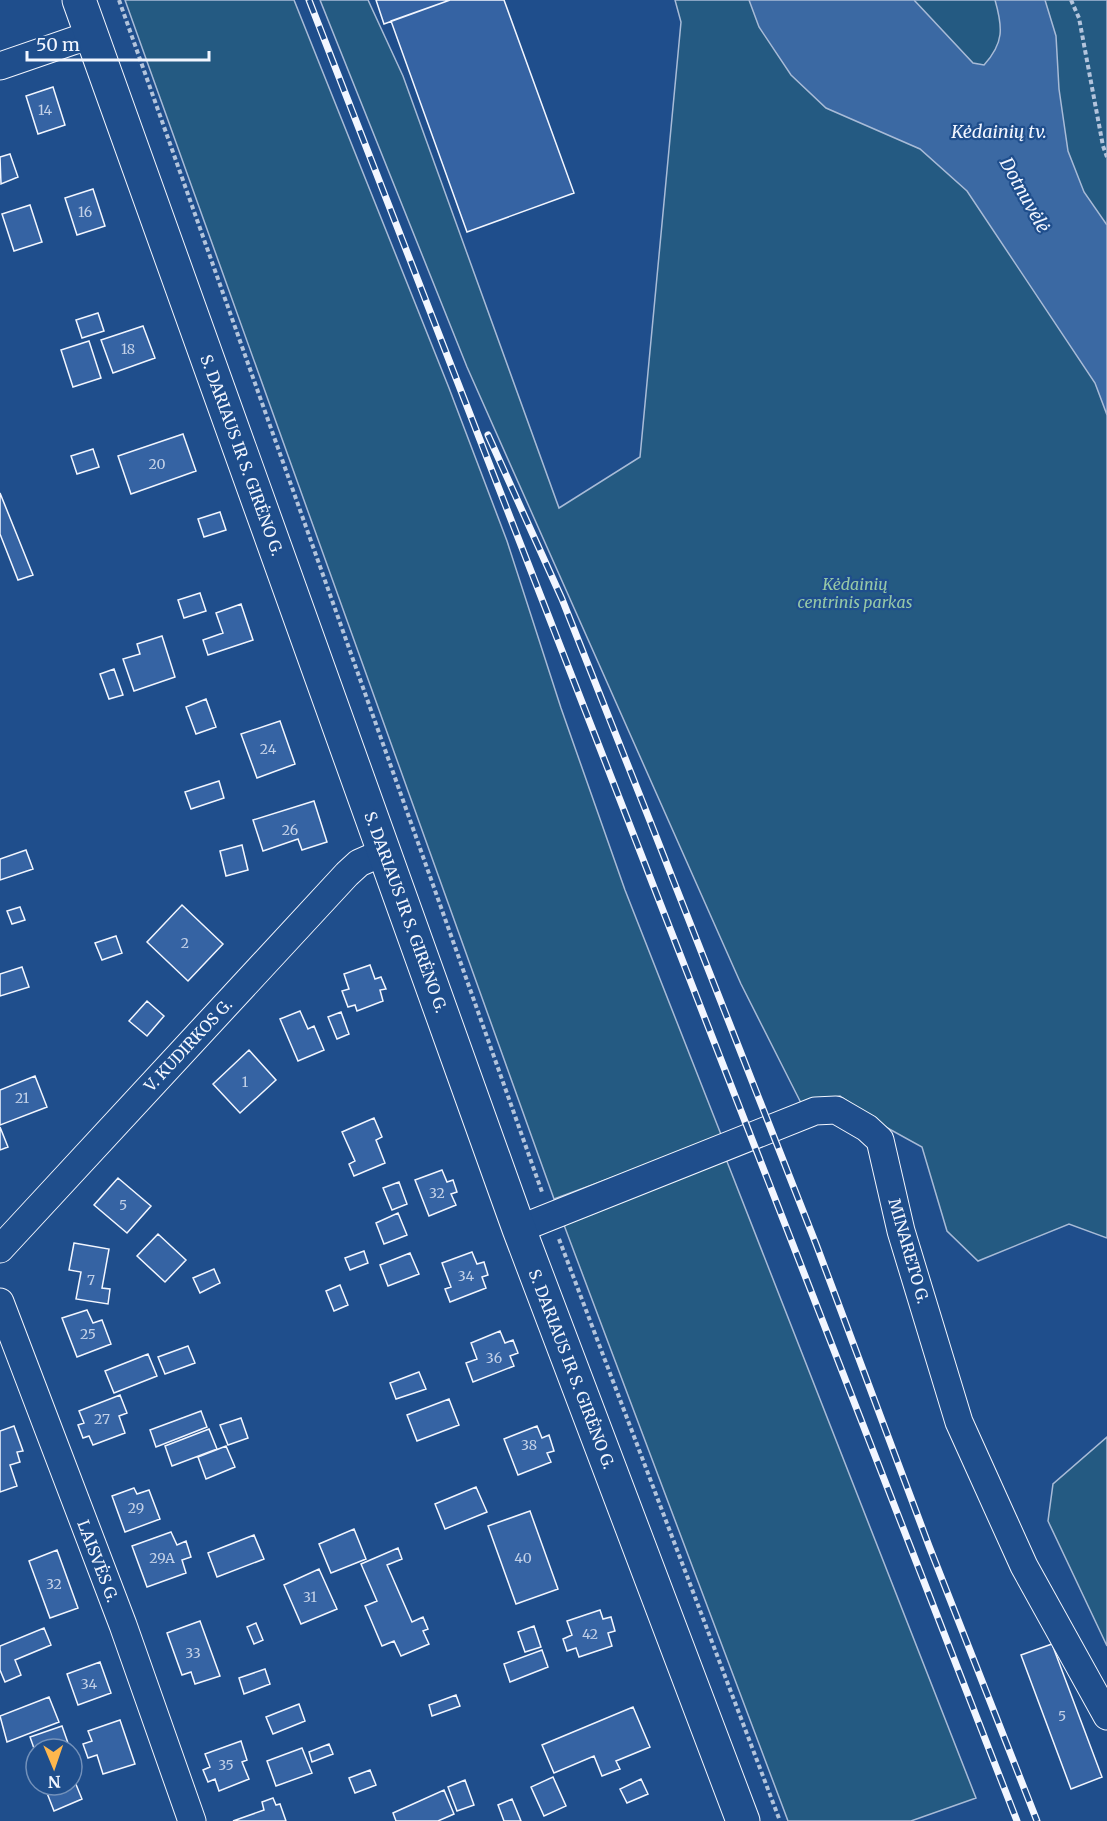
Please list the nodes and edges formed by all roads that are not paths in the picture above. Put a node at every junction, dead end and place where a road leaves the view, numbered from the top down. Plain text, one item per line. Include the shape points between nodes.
1 (79, 0) edge
2 (90, 35) junction
3 (0, 66) edge
4 (384, 852) junction
5 (519, 1229) junction
6 (0, 1249) edge
7 (0, 1302) edge
8 (1107, 1716) edge
9 (192, 1821) edge
10 (743, 1821) edge

1 - 2 main road, S. DARIAUS IR S. GIRĖNO G.
2 - 3 street
2 - 4 main road, S. DARIAUS IR S. GIRĖNO G.
4 - 5 main road, S. DARIAUS IR S. GIRĖNO G.
4 - 6 street, V. KUDIRKOS G. via 359,863 346,874
5 - 8 street, MINARETO G. via 815,1111 836,1110 867,1128 880,1140 901,1231 959,1422 1024,1566
5 - 10 main road, S. DARIAUS IR S. GIRĖNO G.
7 - 9 street, LAISVĖS G. via 123,1625

